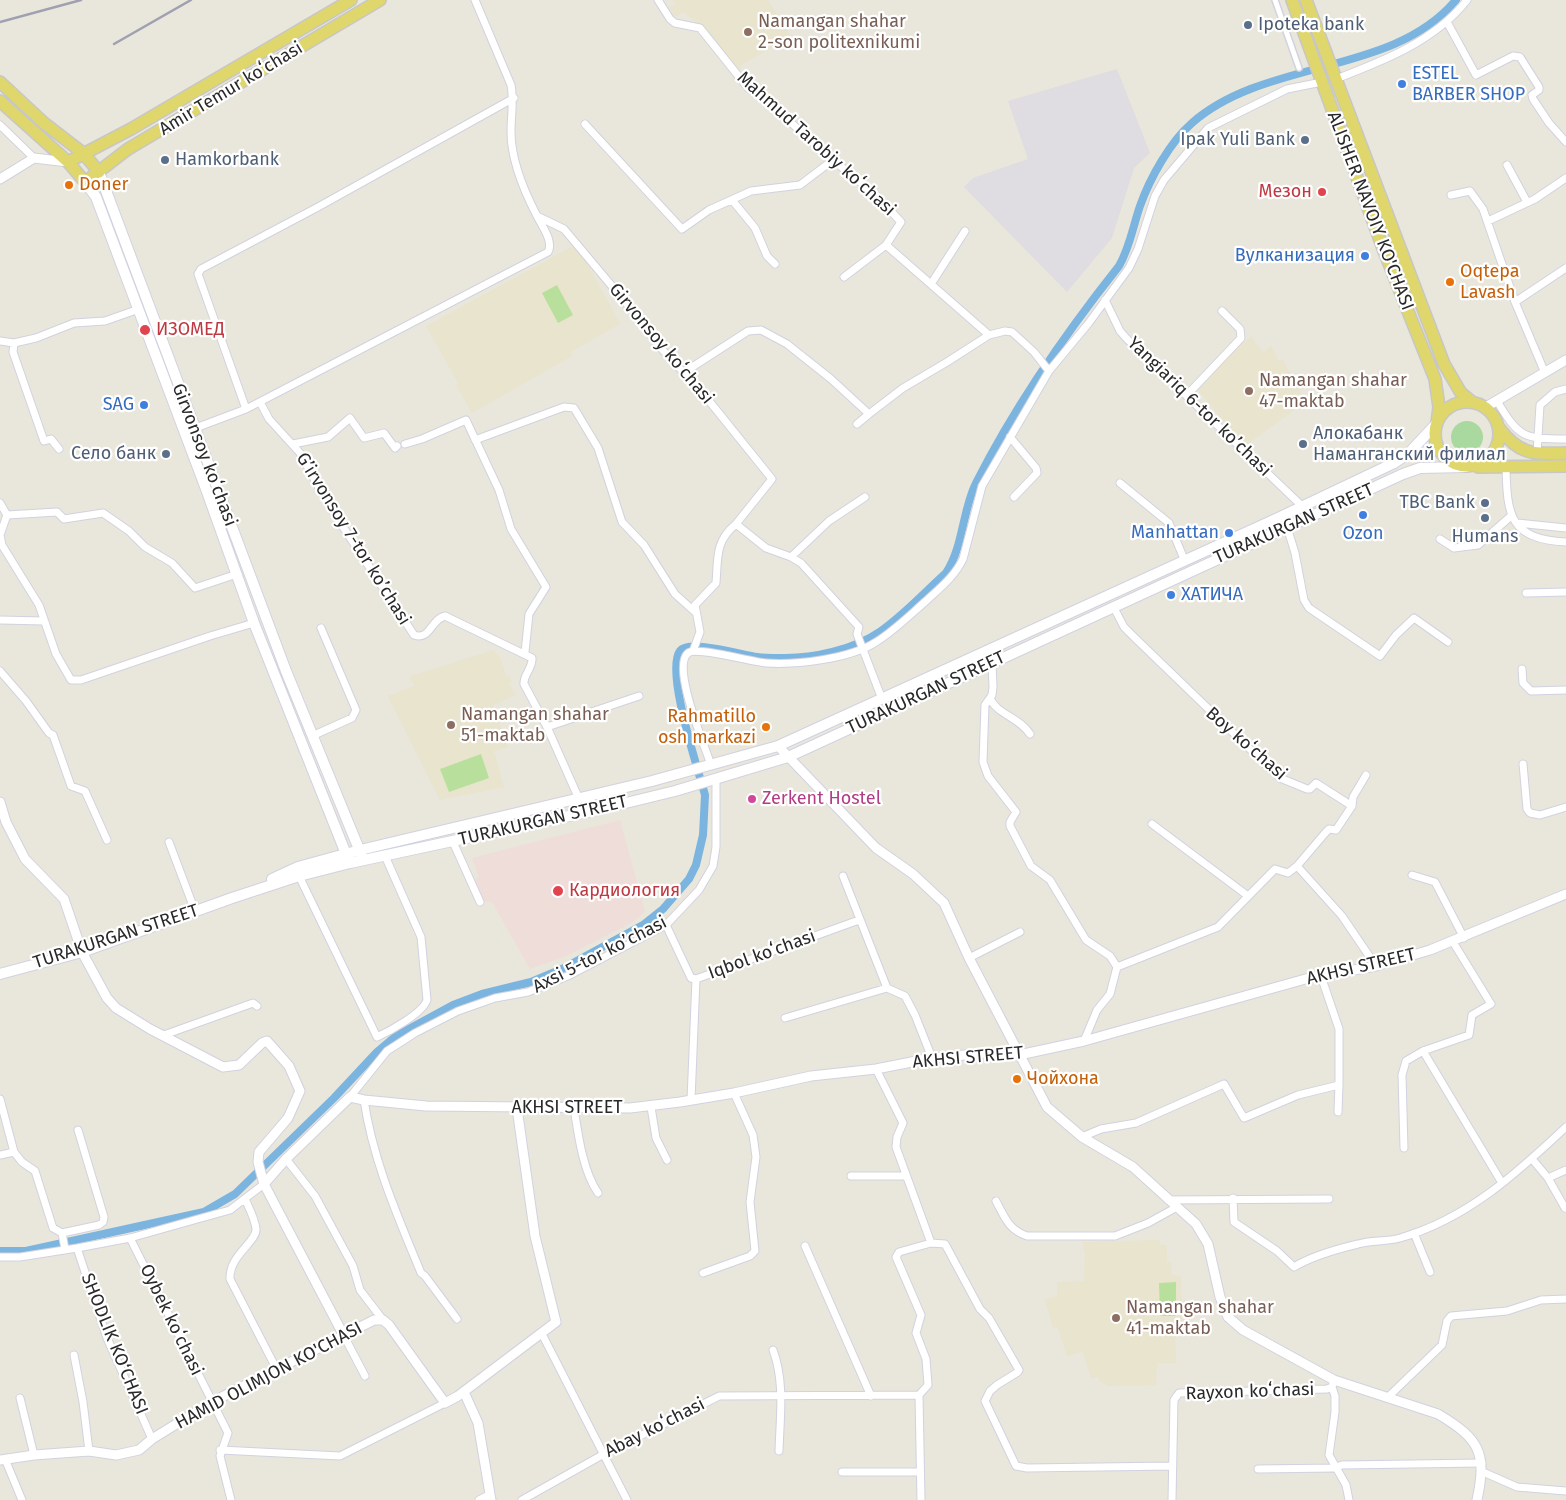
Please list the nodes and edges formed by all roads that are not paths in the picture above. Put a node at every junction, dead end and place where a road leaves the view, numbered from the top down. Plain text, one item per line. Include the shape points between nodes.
1 (351, 0) edge
2 (380, 0) edge
3 (475, 0) edge
4 (658, 0) edge
5 (1275, 0) edge
6 (1292, 0) edge
7 (1306, 0) edge
8 (1467, 0) edge
9 (362, 4) edge
10 (1448, 22) junction
11 (1299, 68) dead end
12 (1335, 77) junction
13 (1321, 80) junction
14 (0, 82) edge
15 (514, 98) junction
16 (0, 101) edge
17 (585, 124) dead end
18 (0, 125) edge
19 (1566, 142) edge
20 (83, 152) junction
21 (34, 158) junction
22 (833, 160) junction
23 (68, 162) junction
24 (1507, 165) dead end
25 (99, 172) junction
26 (1566, 178) edge
27 (0, 179) edge
28 (85, 182) junction
29 (1451, 195) dead end
30 (732, 200) junction
31 (1527, 202) junction
32 (537, 216) junction
33 (1488, 221) junction
34 (965, 231) dead end
35 (886, 245) junction
36 (775, 264) dead end
37 (1566, 268) edge
38 (844, 278) dead end
39 (931, 284) junction
40 (1106, 300) junction
41 (1515, 302) junction
42 (138, 309) junction
43 (1222, 311) dead end
44 (989, 335) junction
45 (0, 341) edge
46 (14, 343) junction
47 (1566, 360) edge
48 (1048, 370) junction
49 (683, 373) junction
50 (1545, 373) junction
51 (1566, 389) edge
52 (1187, 395) junction
53 (1497, 401) junction
54 (260, 402) junction
55 (1472, 402) junction
56 (1486, 408) junction
57 (246, 409) junction
58 (869, 414) junction
59 (1437, 422) junction
60 (857, 424) dead end
61 (1499, 428) junction
62 (190, 430) junction
63 (1010, 437) junction
64 (1537, 439) junction
65 (1566, 439) edge
66 (474, 440) junction
67 (293, 444) junction
68 (59, 449) dead end
69 (1566, 453) edge
70 (1537, 454) junction
71 (1566, 466) edge
72 (1466, 467) junction
73 (1506, 467) junction
74 (1120, 483) dead end
75 (864, 497) dead end
76 (1014, 497) dead end
77 (0, 503) edge
78 (1303, 507) junction
79 (7, 515) junction
80 (1511, 516) junction
81 (1517, 523) junction
82 (736, 524) junction
83 (1287, 527) junction
84 (1566, 528) edge
85 (1440, 539) dead end
86 (1566, 542) edge
87 (791, 557) junction
88 (1184, 559) junction
89 (237, 574) junction
90 (1566, 592) edge
91 (1526, 593) dead end
92 (1113, 606) junction
93 (695, 612) junction
94 (0, 620) edge
95 (44, 621) junction
96 (254, 623) junction
97 (321, 628) dead end
98 (1448, 642) dead end
99 (861, 645) junction
100 (693, 651) junction
101 (525, 652) junction
102 (992, 663) junction
103 (1522, 669) dead end
104 (0, 671) edge
105 (1566, 690) edge
106 (639, 696) dead end
107 (882, 698) junction
108 (990, 698) junction
109 (547, 727) junction
110 (1030, 734) dead end
111 (312, 736) junction
112 (778, 746) junction
113 (788, 756) junction
114 (1523, 764) dead end
115 (711, 765) junction
116 (1366, 775) dead end
117 (716, 779) junction
118 (578, 799) junction
119 (0, 802) edge
120 (1352, 806) junction
121 (1566, 807) edge
122 (1152, 824) dead end
123 (107, 840) dead end
124 (169, 842) dead end
125 (454, 842) junction
126 (361, 855) junction
127 (385, 856) junction
128 (348, 858) junction
129 (1297, 866) junction
130 (1412, 875) dead end
131 (299, 876) junction
132 (844, 876) dead end
133 (1566, 894) edge
134 (1248, 896) junction
135 (232, 898) junction
136 (480, 902) dead end
137 (195, 911) junction
138 (859, 920) junction
139 (666, 925) junction
140 (1020, 932) dead end
141 (1464, 938) junction
142 (1453, 942) junction
143 (82, 952) junction
144 (969, 958) junction
145 (1376, 966) junction
146 (1116, 967) junction
147 (0, 974) edge
148 (1321, 976) junction
149 (696, 978) junction
150 (887, 988) junction
151 (257, 1006) dead end
152 (785, 1018) dead end
153 (164, 1035) junction
154 (1084, 1041) junction
155 (1423, 1051) junction
156 (1019, 1055) junction
157 (932, 1058) junction
158 (876, 1069) junction
159 (1339, 1085) junction
160 (734, 1093) junction
161 (350, 1097) junction
162 (0, 1099) edge
163 (364, 1100) junction
164 (690, 1100) junction
165 (651, 1107) junction
166 (517, 1108) junction
167 (574, 1108) junction
168 (1338, 1112) dead end
169 (1566, 1127) edge
170 (78, 1130) dead end
171 (1082, 1137) junction
172 (1404, 1148) dead end
173 (14, 1152) junction
174 (0, 1155) edge
175 (286, 1159) junction
176 (1532, 1159) junction
177 (667, 1160) dead end
178 (1566, 1170) edge
179 (851, 1176) dead end
180 (906, 1176) junction
181 (1548, 1178) junction
182 (264, 1182) junction
183 (1502, 1184) junction
184 (598, 1193) dead end
185 (1233, 1198) junction
186 (1329, 1199) dead end
187 (245, 1200) junction
188 (1168, 1200) junction
189 (996, 1201) dead end
190 (1177, 1207) junction
191 (1565, 1208) dead end
192 (62, 1233) junction
193 (1414, 1233) junction
194 (130, 1238) junction
195 (931, 1243) junction
196 (805, 1246) dead end
197 (77, 1248) junction
198 (65, 1249) junction
199 (0, 1257) edge
200 (1430, 1272) dead end
201 (703, 1273) dead end
202 (1566, 1299) edge
203 (457, 1319) dead end
204 (383, 1320) junction
205 (542, 1334) junction
206 (344, 1336) junction
207 (773, 1350) dead end
208 (74, 1355) dead end
209 (277, 1370) junction
210 (364, 1376) dead end
211 (1333, 1383) junction
212 (464, 1392) junction
213 (919, 1395) junction
214 (781, 1396) junction
215 (871, 1396) junction
216 (1388, 1397) junction
217 (20, 1398) dead end
218 (212, 1402) junction
219 (445, 1403) junction
220 (152, 1439) junction
221 (220, 1450) junction
222 (89, 1451) junction
223 (778, 1451) dead end
224 (604, 1454) junction
225 (34, 1455) junction
226 (3, 1460) edge
227 (1172, 1466) junction
228 (1334, 1468) junction
229 (1482, 1468) junction
230 (1258, 1469) dead end
231 (842, 1472) dead end
232 (920, 1472) junction
233 (1566, 1491) edge
234 (490, 1498) edge
235 (22, 1500) edge
236 (231, 1500) edge
237 (479, 1500) edge
238 (522, 1500) edge
239 (627, 1500) edge
240 (921, 1500) edge
241 (1172, 1500) edge
242 (1349, 1500) edge
243 (1476, 1500) edge

1 - 20 main road, Amir Temur koʻchasi via 124,133
2 - 9 main road, Amir Temur koʻchasi
3 - 15 street via 505,66
4 - 22 street, Mahmud Tarobiy koʻchasi via 670,19 700,28 748,88
5 - 11 street
6 - 13 main road, ALISHER NAVOIY KO'CHASI
7 - 12 main road
8 - 10 street
9 - 25 main road, Amir Temur koʻchasi via 128,150
10 - 12 street via 1377,64
10 - 19 street via 1476,75 1513,56 1520,57 1539,87 1533,98
12 - 55 main road via 1444,364 1461,393
13 - 40 street via 1287,89 1208,128 1164,180 1155,196 1134,258
13 - 59 main road, ALISHER NAVOIY KO'CHASI via 1435,379 1439,407
14 - 20 main road, Girvonsoy koʻchasi via 44,123
15 - 32 street via 513,149 523,187
15 - 57 street via 201,269 198,274
16 - 23 main road, Girvonsoy koʻchasi
17 - 30 street via 682,229 709,210
18 - 21 street
20 - 23 main road, Amir Temur koʻchasi
20 - 25 main road, Girvonsoy koʻchasi
21 - 23 street
21 - 27 street
22 - 30 street via 800,185 751,191
22 - 35 street, Mahmud Tarobiy koʻchasi via 874,193 901,222
23 - 28 main road, Girvonsoy koʻchasi
24 - 31 street
25 - 28 main road, Amir Temur koʻchasi
25 - 62 main road, Girvonsoy koʻchasi
26 - 31 street
28 - 42 main road, Girvonsoy koʻchasi via 96,197
29 - 33 street via 1470,191
30 - 36 street via 755,228 767,256
31 - 33 street
32 - 49 street, Girvonsoy koʻchasi via 564,228
32 - 54 street via 550,242 548,252
33 - 41 street
34 - 39 street
35 - 38 street
35 - 39 street, Mahmud Tarobiy koʻchasi
37 - 41 street
39 - 44 street, Mahmud Tarobiy koʻchasi
40 - 48 street
40 - 52 street, Yangiаriq 6-tor koʼchasi via 1120,332
41 - 50 street
42 - 46 street via 105,321 80,322
42 - 62 main road, Girvonsoy koʻchasi
43 - 52 street via 1240,329 1241,338
44 - 48 street via 1012,332
44 - 58 street via 903,388
45 - 46 street
46 - 68 street via 13,352 44,441 51,439
47 - 50 street
48 - 63 street
49 - 58 street via 748,331 760,329 809,360
49 - 82 street, Girvonsoy koʻchasi via 772,479
50 - 53 street
51 - 64 street via 1555,392 1540,405
52 - 78 street, Yangiаriq 6-tor koʼchasi
53 - 56 street
53 - 64 street via 1513,426 1526,436
54 - 57 street
54 - 67 street, Gʼirvonsoy 7-tor koʼchasi via 269,419
55 - 56 main road
55 - 59 main road via 1451,406
56 - 61 main road
57 - 62 street
58 - 60 street
59 - 72 main road via 1436,443 1440,452 1447,460
59 - 78 main road, TURAKURGAN STREET via 1414,449 1394,463
61 - 70 main road via 1520,449
61 - 72 main road via 1497,447 1492,456 1476,466
62 - 89 main road, Girvonsoy koʻchasi
62 - 111 main road, Girvonsoy koʻchasi
63 - 76 street via 1037,473
63 - 99 street via 978,494 959,566 940,588 893,630 875,643
64 - 65 street
64 - 70 street
66 - 67 street via 464,419 422,440 394,448 384,433 364,438 350,418 328,437
66 - 93 street via 564,407 574,408 598,448 622,522 644,545 675,594
66 - 101 street via 499,490 516,541 546,587 529,614
67 - 101 street, Gʼirvonsoy 7-tor koʼchasi via 414,635 426,634 438,618 445,616
69 - 70 main road
71 - 73 main road
72 - 73 main road
72 - 83 main road, TURAKURGAN STREET via 1420,468
73 - 80 street
74 - 88 street via 1170,523
75 - 87 street via 829,521
77 - 79 street
78 - 88 main road, TURAKURGAN STREET
79 - 89 street via 57,512 64,518 103,512 145,547 172,563 195,588
79 - 95 street via 0,535 2,546 39,605
80 - 81 street
80 - 85 street via 1478,545 1454,548
81 - 84 street
81 - 86 street via 1544,541
82 - 87 street via 766,548
82 - 93 street via 722,540 715,563 716,583 695,605
83 - 92 main road, TURAKURGAN STREET
83 - 98 street via 1304,600 1309,608 1380,656 1414,618
87 - 99 street via 814,576 859,627 857,634
88 - 107 main road, TURAKURGAN STREET
89 - 96 main road, Girvonsoy koʻchasi
90 - 91 street
92 - 102 main road, TURAKURGAN STREET
92 - 120 street, Boy koʻchasi via 1134,638 1280,778 1307,789 1316,783
93 - 100 street via 700,623
94 - 95 street
95 - 96 street via 67,677 75,680
96 - 128 main road, Girvonsoy koʻchasi
97 - 111 street via 356,710 352,718
99 - 100 street via 804,662 785,663 754,662
99 - 107 street
100 - 115 street via 686,655 683,675
101 - 109 street via 532,660 524,684
102 - 108 street
102 - 113 main road, TURAKURGAN STREET
103 - 105 street via 1523,683 1531,691
104 - 123 street via 53,735 72,786 85,790
106 - 109 street
107 - 112 main road, TURAKURGAN STREET
108 - 110 street via 994,707 1014,718
108 - 146 street via 985,705 983,762 988,776 1016,812 1010,824 1024,855 1031,866 1055,885 1086,940 1110,956
109 - 118 street
111 - 126 main road, Girvonsoy koʻchasi
112 - 113 street
112 - 115 main road, TURAKURGAN STREET
113 - 117 main road, TURAKURGAN STREET
113 - 144 street via 876,848 936,894 944,903
114 - 121 street via 1530,813 1540,815
115 - 118 main road, TURAKURGAN STREET
116 - 120 street via 1352,797
117 - 125 main road, TURAKURGAN STREET via 550,822
117 - 139 street, Аxsi 5-tor koʼchasi via 713,866 699,890
118 - 126 main road, TURAKURGAN STREET
119 - 143 street via 6,822 25,859 64,899
120 - 129 street via 1336,830 1328,830
122 - 134 street
124 - 137 street
125 - 127 main road, TURAKURGAN STREET
125 - 136 street
126 - 127 main road, TURAKURGAN STREET
126 - 128 main road
127 - 131 street via 421,937 427,1000 416,1013 377,1037
128 - 131 main road, TURAKURGAN STREET
128 - 135 main road, TURAKURGAN STREET via 298,867
129 - 134 street via 1288,873 1275,869
129 - 145 street via 1342,916
130 - 141 street via 1435,882
131 - 135 main road, TURAKURGAN STREET
132 - 138 street
133 - 141 street, AKHSI STREET
134 - 146 street via 1218,927
135 - 137 main road, TURAKURGAN STREET
137 - 143 main road, TURAKURGAN STREET
138 - 149 street, Iqbol koʻchasi
138 - 150 street
139 - 149 street, Iqbol koʻchasi via 684,966 691,978
139 - 161 street, Аxsi 5-tor koʼchasi via 570,974 528,992 495,998 458,1011 415,1033 387,1052
140 - 144 street
141 - 142 street, AKHSI STREET
142 - 145 street, AKHSI STREET
142 - 155 street via 1490,1004 1472,1015 1469,1035
143 - 147 main road, TURAKURGAN STREET
143 - 153 street via 107,998 116,1008
144 - 156 street
145 - 148 street, AKHSI STREET
146 - 154 street via 1110,994 1098,1010
148 - 154 street, AKHSI STREET
148 - 159 street via 1339,1029
149 - 164 street
150 - 152 street
150 - 157 street via 905,996
151 - 153 street via 253,1003
153 - 182 street via 228,1068 239,1065 267,1041 289,1066 300,1092 288,1118 259,1152
154 - 156 street, AKHSI STREET
155 - 172 street via 1406,1061 1402,1069
155 - 183 street
156 - 157 street, AKHSI STREET via 987,1053
156 - 171 street via 1047,1107
157 - 158 street, AKHSI STREET
158 - 160 street, AKHSI STREET via 811,1076
158 - 180 street via 903,1123 896,1142
159 - 168 street
159 - 171 street via 1298,1095 1244,1118 1224,1084 1136,1123
160 - 164 street, AKHSI STREET
160 - 201 street via 753,1135 756,1157 750,1202 755,1251 750,1256
161 - 163 street, AKHSI STREET
161 - 175 street
162 - 173 street
163 - 166 street, AKHSI STREET via 426,1106
163 - 203 street via 377,1160 421,1273
164 - 165 street, AKHSI STREET
165 - 167 street, AKHSI STREET
165 - 177 street via 656,1138
166 - 167 street, AKHSI STREET
166 - 205 street via 535,1236 556,1317 553,1326
167 - 184 street via 579,1138
169 - 176 street
170 - 192 street via 104,1217 99,1225
171 - 188 street via 1133,1167
173 - 174 street
173 - 192 street via 35,1171 53,1228
175 - 182 street
175 - 204 street via 315,1196 353,1266 360,1290
176 - 181 street
176 - 183 street
178 - 181 street
179 - 180 street
180 - 195 street
181 - 191 street
182 - 187 street
182 - 206 street
183 - 193 street via 1458,1214
185 - 186 street
185 - 188 street
185 - 193 street via 1234,1222 1294,1267 1304,1260 1359,1244
187 - 194 street via 230,1210
187 - 209 street via 255,1234 230,1266 230,1279
188 - 190 street
189 - 190 street via 1009,1226 1027,1236 1115,1236
190 - 211 street via 1196,1224 1208,1244 1220,1297 1228,1316 1243,1330
192 - 198 street
193 - 200 street
194 - 197 street
194 - 218 street, Oybek koʻchasi
195 - 213 street via 899,1252 896,1257 921,1315 916,1333 926,1359 928,1385
195 - 227 street via 945,1244 1019,1370 990,1391 985,1401 1016,1466
196 - 215 street
197 - 198 street
197 - 220 street, SHODLIK KO‘CHASI via 107,1338
198 - 199 street
202 - 216 street via 1541,1300 1507,1311 1452,1316 1447,1321 1442,1345
204 - 206 street, HAMID OLIMJON KO'CHASI via 374,1320
204 - 219 street, HAMID OLIMJON KO'CHASI
205 - 212 street
205 - 224 street
206 - 209 street, HAMID OLIMJON KO'CHASI
206 - 210 street
207 - 214 street via 779,1367
208 - 222 street
209 - 218 street, HAMID OLIMJON KO'CHASI
211 - 216 street
211 - 227 street, Rayxon koʻchasi via 1251,1392 1179,1393 1174,1400
211 - 228 street via 1336,1412 1329,1455
212 - 219 street
212 - 234 street via 478,1423
213 - 215 street, Abay koʻchasi
213 - 232 street
214 - 215 street, Abay koʻchasi
214 - 223 street
214 - 224 street, Abay koʻchasi via 719,1396
216 - 229 street via 1438,1414 1454,1424 1473,1442 1480,1454
217 - 225 street
218 - 220 street, HAMID OLIMJON KO'CHASI
218 - 221 street, Oybek koʻchasi via 228,1433
219 - 221 street via 340,1456
220 - 222 street, HAMID OLIMJON KO'CHASI via 128,1454
221 - 236 street
222 - 225 street, HAMID OLIMJON KO'CHASI
224 - 238 street, Abay koʻchasi
224 - 239 street
225 - 226 street, HAMID OLIMJON KO'CHASI
226 - 235 street
227 - 241 street, Rayxon koʻchasi
228 - 229 street via 1342,1464
228 - 230 street
228 - 242 street via 1346,1485
229 - 233 street via 1517,1487
229 - 243 street
231 - 232 street
232 - 240 street
234 - 237 street

